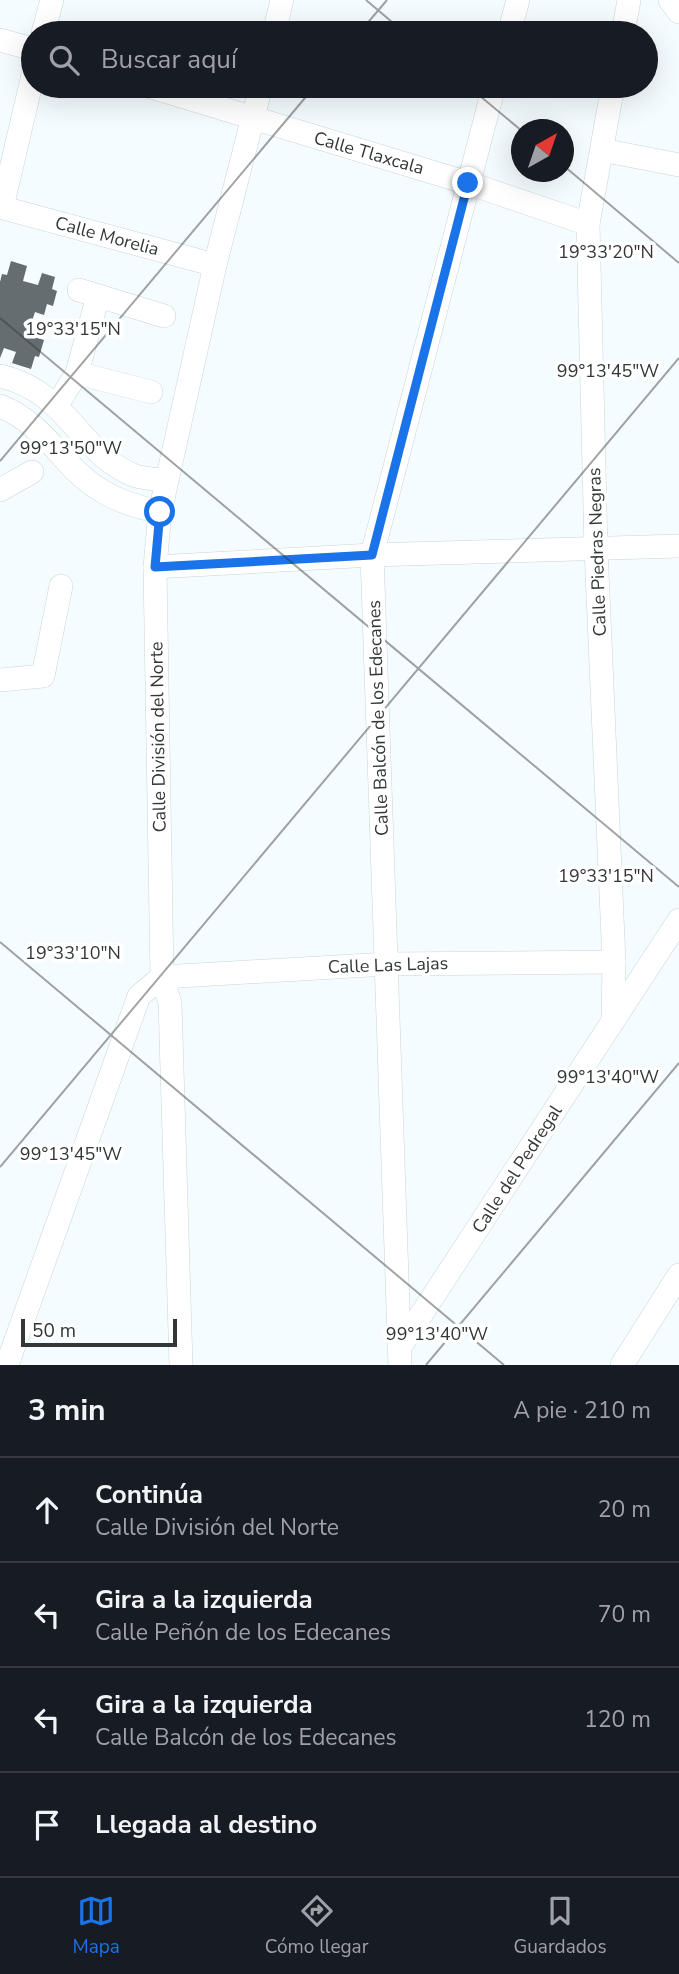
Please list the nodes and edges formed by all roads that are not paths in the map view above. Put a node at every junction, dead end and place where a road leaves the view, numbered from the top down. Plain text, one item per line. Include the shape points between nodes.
1 (52, 0) edge
2 (282, 0) edge
3 (518, 0) edge
4 (629, 0) edge
5 (670, 0) edge
6 (679, 12) edge
7 (46, 21) edge
8 (277, 21) edge
9 (512, 21) edge
10 (625, 21) edge
11 (0, 40) edge
12 (21, 46) edge
13 (27, 98) edge
14 (186, 98) edge
15 (258, 98) edge
16 (491, 98) edge
17 (611, 98) edge
18 (253, 119) junction
19 (602, 150) junction
20 (679, 165) edge
21 (468, 183) junction
22 (1, 207) edge
23 (588, 224) junction
24 (215, 265) junction
25 (164, 316) dead end
26 (77, 373) junction
27 (0, 376) edge
28 (151, 392) dead end
29 (57, 405) junction
30 (0, 406) edge
31 (96, 448) junction
32 (75, 470) junction
33 (32, 472) dead end
34 (166, 480) junction
35 (0, 490) edge
36 (160, 512) junction
37 (679, 546) edge
38 (596, 549) junction
39 (372, 555) junction
40 (155, 567) junction
41 (61, 586) dead end
42 (0, 680) edge
43 (679, 920) edge
44 (614, 962) junction
45 (387, 964) junction
46 (162, 977) junction
47 (613, 1021) junction
48 (679, 1275) edge
49 (400, 1356) edge
50 (7, 1365) edge
51 (181, 1365) edge
52 (622, 1365) edge

1 - 7 street
2 - 8 street
3 - 9 street
4 - 10 street
5 - 6 street
11 - 12 street
13 - 22 street
14 - 18 street, Calle Tlaxcala
15 - 18 street, Calle División del Norte
16 - 21 street, Calle Balcón de los Edecanes
17 - 19 street, Calle Piedras Negras
18 - 21 street, Calle Tlaxcala
18 - 24 street, Calle División del Norte
19 - 20 street
19 - 23 street, Calle Piedras Negras
21 - 23 street, Calle Tlaxcala
21 - 39 street, Calle Balcón de los Edecanes
22 - 24 street, Calle Morelia
23 - 38 street, Calle Piedras Negras
24 - 34 street, Calle División del Norte
25 - 26 street via 89,293
26 - 28 street
26 - 29 street
27 - 29 street via 19,380
29 - 31 street
30 - 32 street via 44,434
31 - 32 street
31 - 34 street via 135,476
32 - 36 street via 127,505
33 - 35 street
34 - 36 street, Calle División del Norte
36 - 40 street, Calle División del Norte
37 - 38 street
38 - 39 street
38 - 44 street, Calle Piedras Negras
39 - 40 street
39 - 45 street, Calle Balcón de los Edecanes
40 - 46 street, Calle División del Norte
41 - 42 street via 43,676
43 - 47 street, Calle del Pedregal
44 - 45 street, Calle Las Lajas
44 - 47 street, Calle Piedras Negras
45 - 46 street, Calle Las Lajas
45 - 49 street, Calle Balcón de los Edecanes
46 - 50 street via 139,996
46 - 51 street, Calle División del Norte via 170,1003
47 - 49 street, Calle del Pedregal
48 - 52 street

